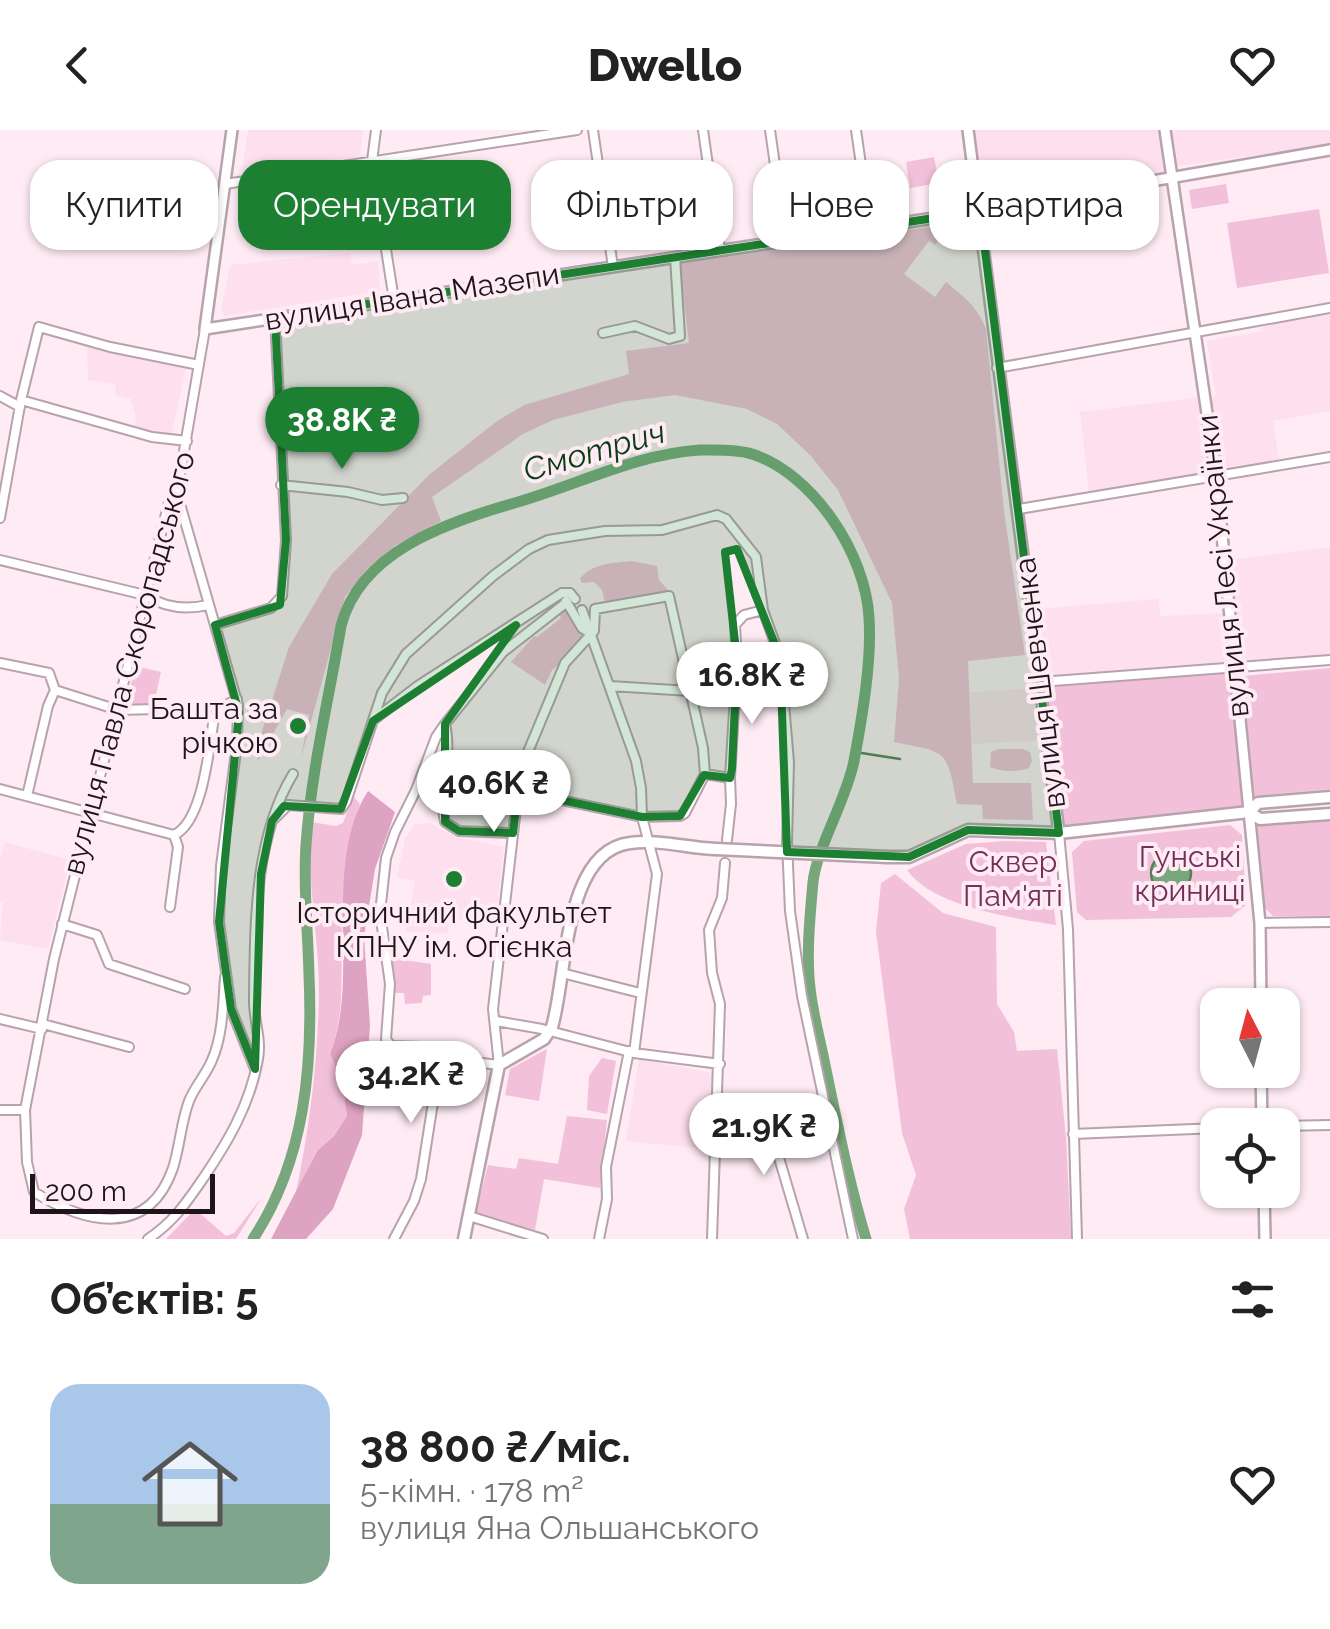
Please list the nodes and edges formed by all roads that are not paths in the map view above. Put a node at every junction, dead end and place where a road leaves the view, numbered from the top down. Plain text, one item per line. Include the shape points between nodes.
1 (232, 130) edge
2 (376, 130) edge
3 (577, 130) edge
4 (592, 130) edge
5 (703, 130) edge
6 (770, 130) edge
7 (856, 130) edge
8 (968, 130) edge
9 (1166, 130) edge
10 (1330, 150) edge
11 (372, 160) edge
12 (379, 160) edge
13 (707, 160) edge
14 (774, 160) edge
15 (860, 160) edge
16 (972, 160) edge
17 (1173, 175) junction
18 (1159, 178) edge
19 (238, 182) edge
20 (225, 184) junction
21 (386, 250) edge
22 (720, 250) edge
23 (984, 250) edge
24 (674, 257) junction
25 (613, 267) junction
26 (394, 300) junction
27 (1330, 308) edge
28 (275, 318) junction
29 (205, 329) junction
30 (1196, 330) junction
31 (603, 332) dead end
32 (200, 365) junction
33 (996, 368) junction
34 (0, 396) edge
35 (20, 403) junction
36 (187, 441) junction
37 (1330, 457) edge
38 (4, 473) edge
39 (1216, 474) junction
40 (282, 485) junction
41 (175, 489) junction
42 (403, 498) dead end
43 (1019, 509) junction
44 (0, 518) edge
45 (0, 560) edge
46 (145, 595) junction
47 (568, 598) junction
48 (208, 605) junction
49 (582, 610) dead end
50 (762, 610) junction
51 (215, 625) junction
52 (591, 634) junction
53 (1330, 660) edge
54 (0, 663) edge
55 (1234, 668) junction
56 (1040, 682) junction
57 (610, 686) junction
58 (55, 690) junction
59 (690, 691) junction
60 (236, 699) junction
61 (118, 710) junction
62 (214, 718) junction
63 (372, 721) junction
64 (445, 724) junction
65 (293, 774) dead end
66 (705, 774) junction
67 (730, 778) junction
68 (0, 789) edge
69 (518, 791) junction
70 (26, 796) junction
71 (1330, 797) edge
72 (1249, 812) junction
73 (91, 814) junction
74 (1330, 814) edge
75 (642, 816) junction
76 (272, 821) junction
77 (513, 833) junction
78 (1059, 833) junction
79 (174, 835) junction
80 (727, 840) dead end
81 (646, 842) junction
82 (725, 863) dead end
83 (170, 907) dead end
84 (1330, 922) edge
85 (1260, 923) junction
86 (62, 924) junction
87 (562, 973) junction
88 (225, 977) junction
89 (1261, 988) edge
90 (185, 989) dead end
91 (640, 993) junction
92 (0, 1019) edge
93 (496, 1021) junction
94 (42, 1026) junction
95 (549, 1031) junction
96 (129, 1046) dead end
97 (632, 1052) junction
98 (440, 1058) junction
99 (720, 1064) junction
100 (499, 1065) junction
101 (255, 1069) junction
102 (0, 1110) edge
103 (25, 1110) junction
104 (1330, 1124) edge
105 (1300, 1125) edge
106 (1200, 1129) edge
107 (717, 1132) junction
108 (1073, 1134) junction
109 (1264, 1208) edge
110 (468, 1216) junction
111 (148, 1239) edge
112 (394, 1239) edge
113 (464, 1239) edge
114 (544, 1239) edge
115 (599, 1239) edge
116 (712, 1239) edge
117 (803, 1239) edge
118 (853, 1239) edge
119 (1077, 1239) edge
120 (1265, 1239) edge

1 - 20 street, вулиця Павла Скоропадського
2 - 11 street
3 - 12 street
4 - 25 street
5 - 13 street
6 - 14 street
7 - 15 street
8 - 16 street, вулиця Шевченка
9 - 17 street, вулиця Лесі Українки
10 - 17 street, вулиця Івана Мазепи
17 - 18 street, вулиця Івана Мазепи
17 - 30 street, вулиця Лесі Українки
19 - 20 street
20 - 29 street, вулиця Павла Скоропадського
21 - 26 street
22 - 24 street, вулиця Івана Мазепи
23 - 33 street, вулиця Шевченка
24 - 25 street, вулиця Івана Мазепи
24 - 31 street via 680,336 664,338 635,326
25 - 26 street, вулиця Івана Мазепи
26 - 28 street, вулиця Івана Мазепи
27 - 30 street
28 - 29 street, вулиця Івана Мазепи
28 - 40 street
29 - 32 street, вулиця Павла Скоропадського
30 - 33 street
30 - 39 street, вулиця Лесі Українки
32 - 35 street via 39,327
32 - 36 street, вулиця Павла Скоропадського
33 - 43 street, вулиця Шевченка
34 - 35 street
35 - 36 street
35 - 38 street
36 - 41 street, вулиця Павла Скоропадського
37 - 39 street
38 - 44 street
39 - 43 street
39 - 55 street, вулиця Лесі Українки
40 - 42 street
40 - 51 street via 280,600
41 - 46 street, вулиця Павла Скоропадського
41 - 48 street
43 - 56 street, вулиця Шевченка
45 - 46 street
46 - 48 street via 186,609
46 - 61 street, вулиця Павла Скоропадського
47 - 52 street
47 - 63 street via 419,685
47 - 64 street via 502,652
48 - 51 street
49 - 52 street
50 - 63 street via 756,557 718,514 670,529 548,540 470,595 406,654
50 - 67 street via 735,625
50 - 118 street via 783,674 787,872 799,980
51 - 60 street
52 - 57 street
52 - 59 street via 596,608 669,596
52 - 69 street via 565,663
53 - 55 street
54 - 58 street via 49,672
55 - 56 street
55 - 72 street, вулиця Лесі Українки
56 - 78 street, вулиця Шевченка
57 - 59 street
57 - 75 street via 636,761
58 - 61 street
58 - 70 street
59 - 66 street
60 - 62 street
60 - 88 street via 239,725 219,902
61 - 62 street
61 - 73 street, вулиця Павла Скоропадського
62 - 79 street via 199,797
63 - 76 street via 342,809 294,804
64 - 77 street via 445,822 459,831
64 - 98 street via 386,858 380,913 390,984 387,1044 423,1047
65 - 76 street
66 - 67 street
66 - 75 street via 685,813
67 - 80 street
68 - 70 street
69 - 75 street
69 - 77 street
70 - 73 street
71 - 72 main road via 1258,803
72 - 74 main road via 1260,819
72 - 78 main road
72 - 85 street, вулиця Лесі Українки
73 - 79 street
73 - 86 street, вулиця Павла Скоропадського
75 - 81 street
76 - 101 street via 256,933
77 - 93 street
78 - 81 main road, bridge via 968,830 909,857
78 - 108 street, вулиця Шевченка
79 - 83 street
81 - 87 main road via 608,849 593,864 572,919
81 - 91 street via 658,874
82 - 99 street via 722,898 709,930
84 - 85 street
85 - 89 street, вулиця Лесі Українки
86 - 90 street via 97,935 108,964
86 - 94 street, вулиця Павла Скоропадського
87 - 91 street
87 - 95 main road
88 - 101 street
88 - 103 street, вулиця Павла Скоропадського via 217,1046 190,1098 171,1173 155,1200 128,1218 88,1219 34,1192
91 - 97 street
92 - 94 street
93 - 95 street
93 - 100 street
94 - 96 street
94 - 103 street, вулиця Павла Скоропадського
95 - 97 street
95 - 100 main road
97 - 99 street
97 - 115 street via 606,1167
98 - 100 street
98 - 112 street via 420,1178
99 - 107 street
100 - 110 main road
101 - 111 street via 226,1147 182,1212
102 - 103 street
104 - 105 street
106 - 108 street
107 - 116 street
107 - 117 street via 760,1133 774,1141
108 - 119 street, вулиця Шевченка
109 - 120 street
110 - 113 main road
110 - 114 street

